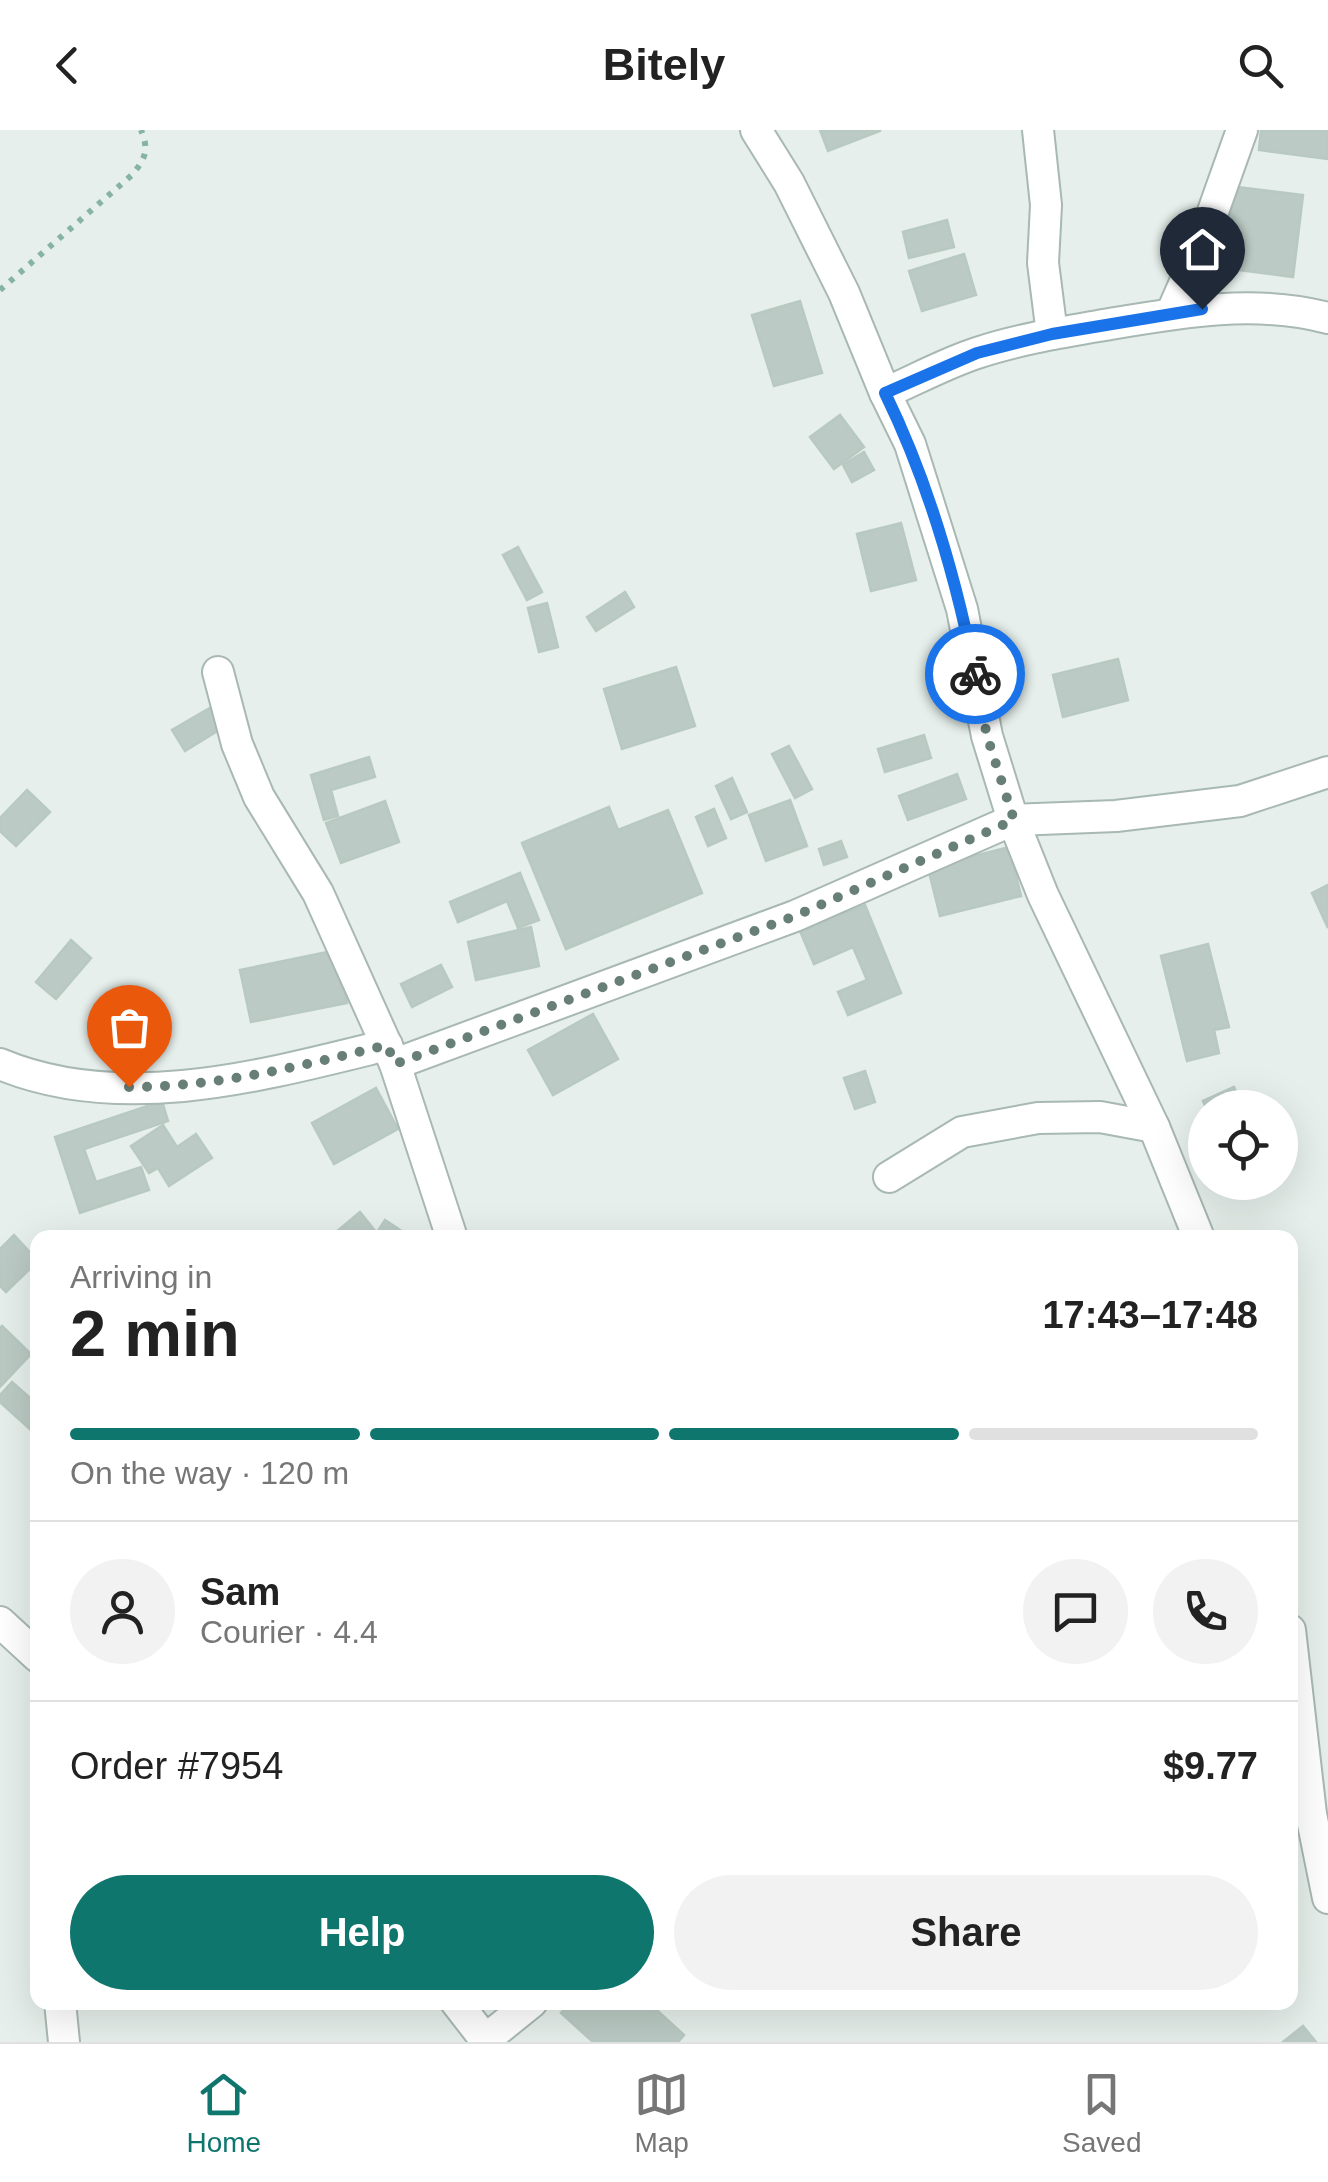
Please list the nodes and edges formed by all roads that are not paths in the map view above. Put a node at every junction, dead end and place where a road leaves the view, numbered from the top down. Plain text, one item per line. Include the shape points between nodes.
1 (756, 130) edge
2 (1038, 130) edge
3 (1242, 130) edge
4 (1171, 314) junction
5 (1328, 318) edge
6 (1052, 334) junction
7 (885, 393) junction
8 (218, 672) dead end
9 (1328, 772) edge
10 (1014, 820) junction
11 (391, 1054) junction
12 (0, 1064) edge
13 (1154, 1126) junction
14 (889, 1177) dead end
15 (449, 1230) edge
16 (1197, 1230) edge
17 (0, 1622) edge
18 (30, 1650) edge
19 (1298, 1762) edge
20 (1301, 1812) edge
21 (1328, 1898) edge
22 (61, 2010) edge
23 (462, 2010) edge
24 (523, 2010) edge
25 (486, 2041) edge
26 (64, 2042) edge

1 - 7 street via 844,293
2 - 6 street
3 - 4 street
4 - 5 street via 1292,309
4 - 6 street
6 - 7 street via 977,353
7 - 10 street via 910,444 962,609 987,736
8 - 11 street via 259,797 318,893
9 - 10 street via 1240,801
10 - 11 street via 795,916
10 - 13 street
11 - 12 street via 158,1087 100,1087
11 - 15 street
13 - 14 street via 1038,1118 962,1132
13 - 16 street
17 - 18 street
19 - 20 street
20 - 21 street
22 - 26 street
23 - 25 street
24 - 25 street

